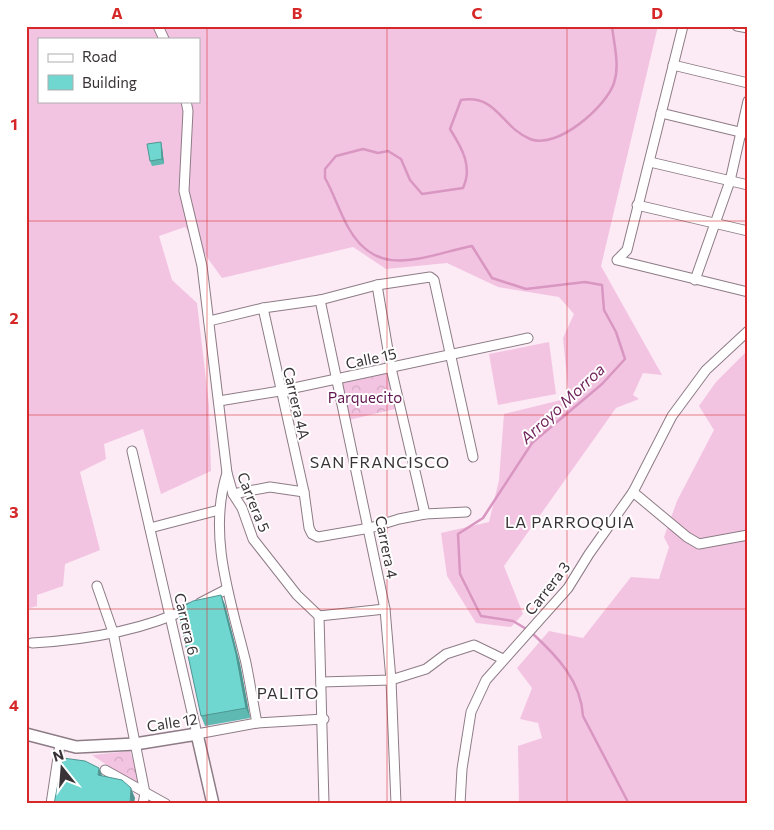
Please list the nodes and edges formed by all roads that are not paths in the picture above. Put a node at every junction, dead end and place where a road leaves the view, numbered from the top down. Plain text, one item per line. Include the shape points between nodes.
1 (158, 26) edge
2 (683, 26) edge
3 (737, 26) edge
4 (748, 28) edge
5 (164, 38) edge
6 (673, 65) junction
7 (748, 83) edge
8 (748, 101) edge
9 (186, 102) edge
10 (661, 113) junction
11 (744, 133) edge
12 (650, 162) junction
13 (730, 181) junction
14 (748, 185) edge
15 (637, 205) junction
16 (716, 224) junction
17 (748, 231) edge
18 (695, 280) junction
19 (377, 285) junction
20 (748, 292) edge
21 (320, 300) junction
22 (263, 308) junction
23 (209, 321) junction
24 (748, 331) edge
25 (528, 338) dead end
26 (450, 355) junction
27 (391, 368) junction
28 (335, 380) junction
29 (280, 391) junction
30 (219, 401) junction
31 (132, 450) dead end
32 (473, 457) dead end
33 (227, 473) junction
34 (304, 492) junction
35 (634, 492) junction
36 (233, 494) junction
37 (219, 510) junction
38 (466, 512) dead end
39 (425, 514) junction
40 (150, 528) junction
41 (370, 528) junction
42 (748, 535) edge
43 (97, 586) dead end
44 (227, 590) junction
45 (385, 609) junction
46 (319, 616) junction
47 (170, 618) junction
48 (113, 632) junction
49 (32, 643) dead end
50 (503, 658) junction
51 (391, 680) junction
52 (321, 682) junction
53 (324, 719) junction
54 (257, 723) junction
55 (26, 734) edge
56 (197, 734) junction
57 (60, 744) junction
58 (135, 744) junction
59 (105, 770) dead end
60 (144, 793) junction
61 (51, 804) edge
62 (143, 804) edge
63 (166, 804) edge
64 (213, 804) edge
65 (324, 804) edge
66 (396, 804) edge
67 (460, 804) edge

1 - 5 street
2 - 6 street
3 - 4 street
6 - 7 street
6 - 10 street
8 - 11 street
9 - 23 street, Carrera 5 via 184,191 202,266
10 - 11 street
10 - 12 street
11 - 13 street
12 - 13 street
12 - 15 street
13 - 14 street
13 - 16 street
15 - 16 street
15 - 18 street via 627,250 617,260
16 - 17 street
16 - 18 street
18 - 20 street
19 - 21 street
19 - 26 street via 430,277 434,280
19 - 27 street
21 - 22 street
21 - 28 street, Carrera 4
22 - 23 street
22 - 29 street, Carrera 4A
23 - 30 street, Carrera 5
24 - 35 street, Carrera 3 via 706,370 672,416
25 - 26 street, Calle 15
26 - 27 street, Calle 15
26 - 32 street
27 - 28 street, Calle 15
27 - 39 street
28 - 29 street, Calle 15
28 - 41 street, Carrera 4
29 - 30 street, Calle 15
29 - 34 street, Carrera 4A
30 - 33 street, Carrera 5
31 - 40 street, Carrera 6
33 - 36 street, Carrera 5
33 - 37 street
34 - 36 street via 270,487
34 - 41 street, Carrera 4A via 312,534 318,537
35 - 42 street via 699,544
35 - 50 street, Carrera 3 via 568,588
36 - 46 street, Carrera 5 via 253,538 297,595
37 - 40 street
37 - 44 street
38 - 39 street
39 - 41 street via 398,518
40 - 47 street, Carrera 6
41 - 45 street, Carrera 4
43 - 48 street
44 - 47 street
44 - 54 street via 246,662
45 - 46 street
45 - 51 street, Carrera 4
46 - 52 street
47 - 48 street
47 - 56 street, Carrera 6
48 - 49 street
48 - 58 street
50 - 51 street via 474,645 446,654 426,669
50 - 67 street, Carrera 3 via 486,680 471,712
51 - 52 street
51 - 66 street, Carrera 4
52 - 53 street
53 - 54 street, Calle 12
53 - 65 street
54 - 56 street, Calle 12
55 - 57 street, Calle 12
56 - 58 street, Calle 12
56 - 64 street, Carrera 6
57 - 58 street, Calle 12 via 76,747
57 - 61 street
58 - 60 street
59 - 60 street
60 - 62 street
60 - 63 street

